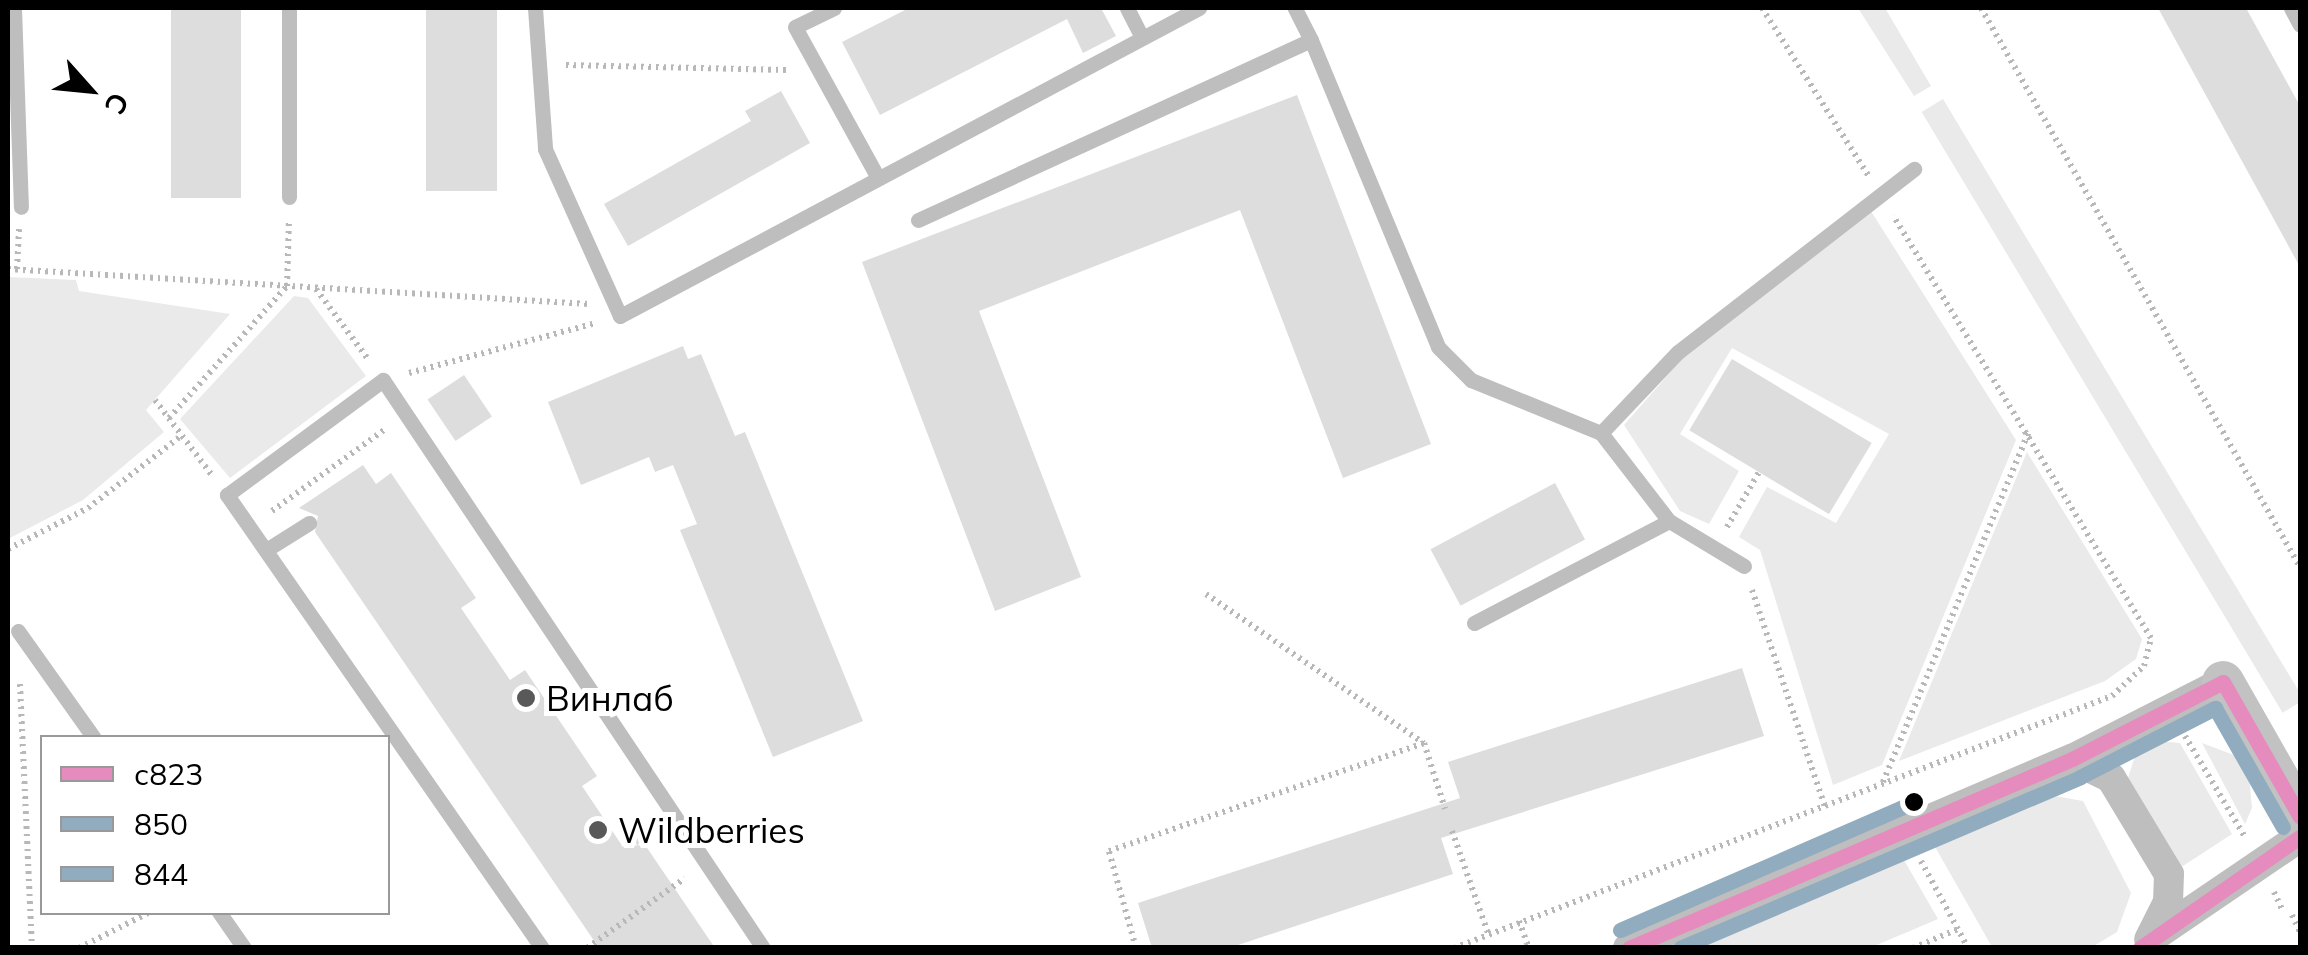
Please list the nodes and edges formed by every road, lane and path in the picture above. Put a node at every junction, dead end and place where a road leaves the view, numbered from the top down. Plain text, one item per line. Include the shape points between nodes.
1 (14, 8) edge
2 (289, 8) edge
3 (535, 8) edge
4 (834, 8) edge
5 (1127, 8) edge
6 (1200, 8) edge
7 (1295, 8) edge
8 (1762, 8) edge
9 (1982, 8) edge
10 (2291, 8) edge
11 (2300, 25) edge
12 (1141, 36) junction
13 (1311, 40) junction
14 (539, 64) junction
15 (819, 71) junction
16 (1914, 169) dead end
17 (877, 176) junction
18 (1880, 193) junction
19 (289, 197) joint
20 (21, 208) joint
21 (918, 220) dead end
22 (12, 269) edge
23 (287, 286) junction
24 (316, 289) junction
25 (618, 311) junction
26 (383, 380) junction
27 (155, 400) dead end
28 (169, 418) junction
29 (1601, 433) junction
30 (2028, 433) junction
31 (182, 435) junction
32 (396, 445) dead end
33 (1760, 472) dead end
34 (227, 494) junction
35 (1668, 522) junction
36 (309, 523) dead end
37 (289, 536) junction
38 (1715, 548) junction
39 (8, 549) edge
40 (266, 550) junction
41 (1744, 566) joint
42 (2300, 567) edge
43 (1206, 594) dead end
44 (1474, 622) dead end
45 (18, 631) joint
46 (2144, 666) junction
47 (2223, 682) joint
48 (2170, 711) junction
49 (92, 735) edge
50 (1424, 743) junction
51 (2072, 758) junction
52 (1883, 783) junction
53 (1825, 807) junction
54 (1445, 809) dead end
55 (2300, 817) edge
56 (1903, 828) junction
57 (1452, 831) dead end
58 (2300, 836) edge
59 (674, 862) dead end
60 (2260, 864) junction
61 (684, 878) junction
62 (694, 892) dead end
63 (144, 915) edge
64 (221, 915) edge
65 (2292, 915) dead end
66 (1519, 921) junction
67 (1958, 929) junction
68 (2300, 932) edge
69 (1488, 933) junction
70 (2144, 944) edge
71 (32, 948) edge
72 (80, 948) edge
73 (244, 948) edge
74 (542, 948) edge
75 (587, 948) edge
76 (763, 948) edge
77 (1136, 948) edge
78 (1454, 948) edge
79 (1529, 948) edge
80 (1628, 948) edge
81 (1914, 948) edge
82 (1968, 948) edge

1 - 20 lane
2 - 19 lane
3 - 14 lane
4 - 15 lane via 795,28
5 - 12 lane
6 - 12 lane
7 - 13 lane
8 - 18 path
9 - 42 path
10 - 11 lane
12 - 17 lane
13 - 21 lane
13 - 29 lane via 1438,347 1471,380
14 - 15 path
14 - 25 lane via 544,149
15 - 17 lane
16 - 18 lane
17 - 25 lane
18 - 29 lane via 1678,352
18 - 30 path
19 - 23 path
20 - 22 path
22 - 23 path
23 - 24 path
23 - 28 path
24 - 25 path
24 - 26 path
25 - 26 path
26 - 34 lane
26 - 76 lane
27 - 28 path
28 - 31 path
29 - 35 lane
30 - 46 path via 2151,638
30 - 52 path
31 - 34 path
31 - 39 path via 88,508
32 - 37 path via 385,429 270,508
33 - 38 path
34 - 40 lane
35 - 38 lane
35 - 44 lane
36 - 37 lane
37 - 40 lane
38 - 41 lane
40 - 74 lane
41 - 53 path
43 - 50 path
45 - 49 lane
45 - 71 path
46 - 48 path
46 - 52 path via 2112,696
47 - 48 street
47 - 55 main road
48 - 51 street
48 - 60 path
50 - 54 path
50 - 77 path via 1108,851
51 - 56 street
51 - 70 street via 2110,778 2169,874 2168,902
52 - 53 path
53 - 66 path
56 - 67 path
56 - 80 street
57 - 69 path
58 - 60 street
59 - 61 path
60 - 70 street
61 - 62 path
61 - 75 path
63 - 72 path
64 - 73 lane
65 - 68 path
66 - 69 path
66 - 79 path
67 - 81 path
67 - 82 path
69 - 78 path

